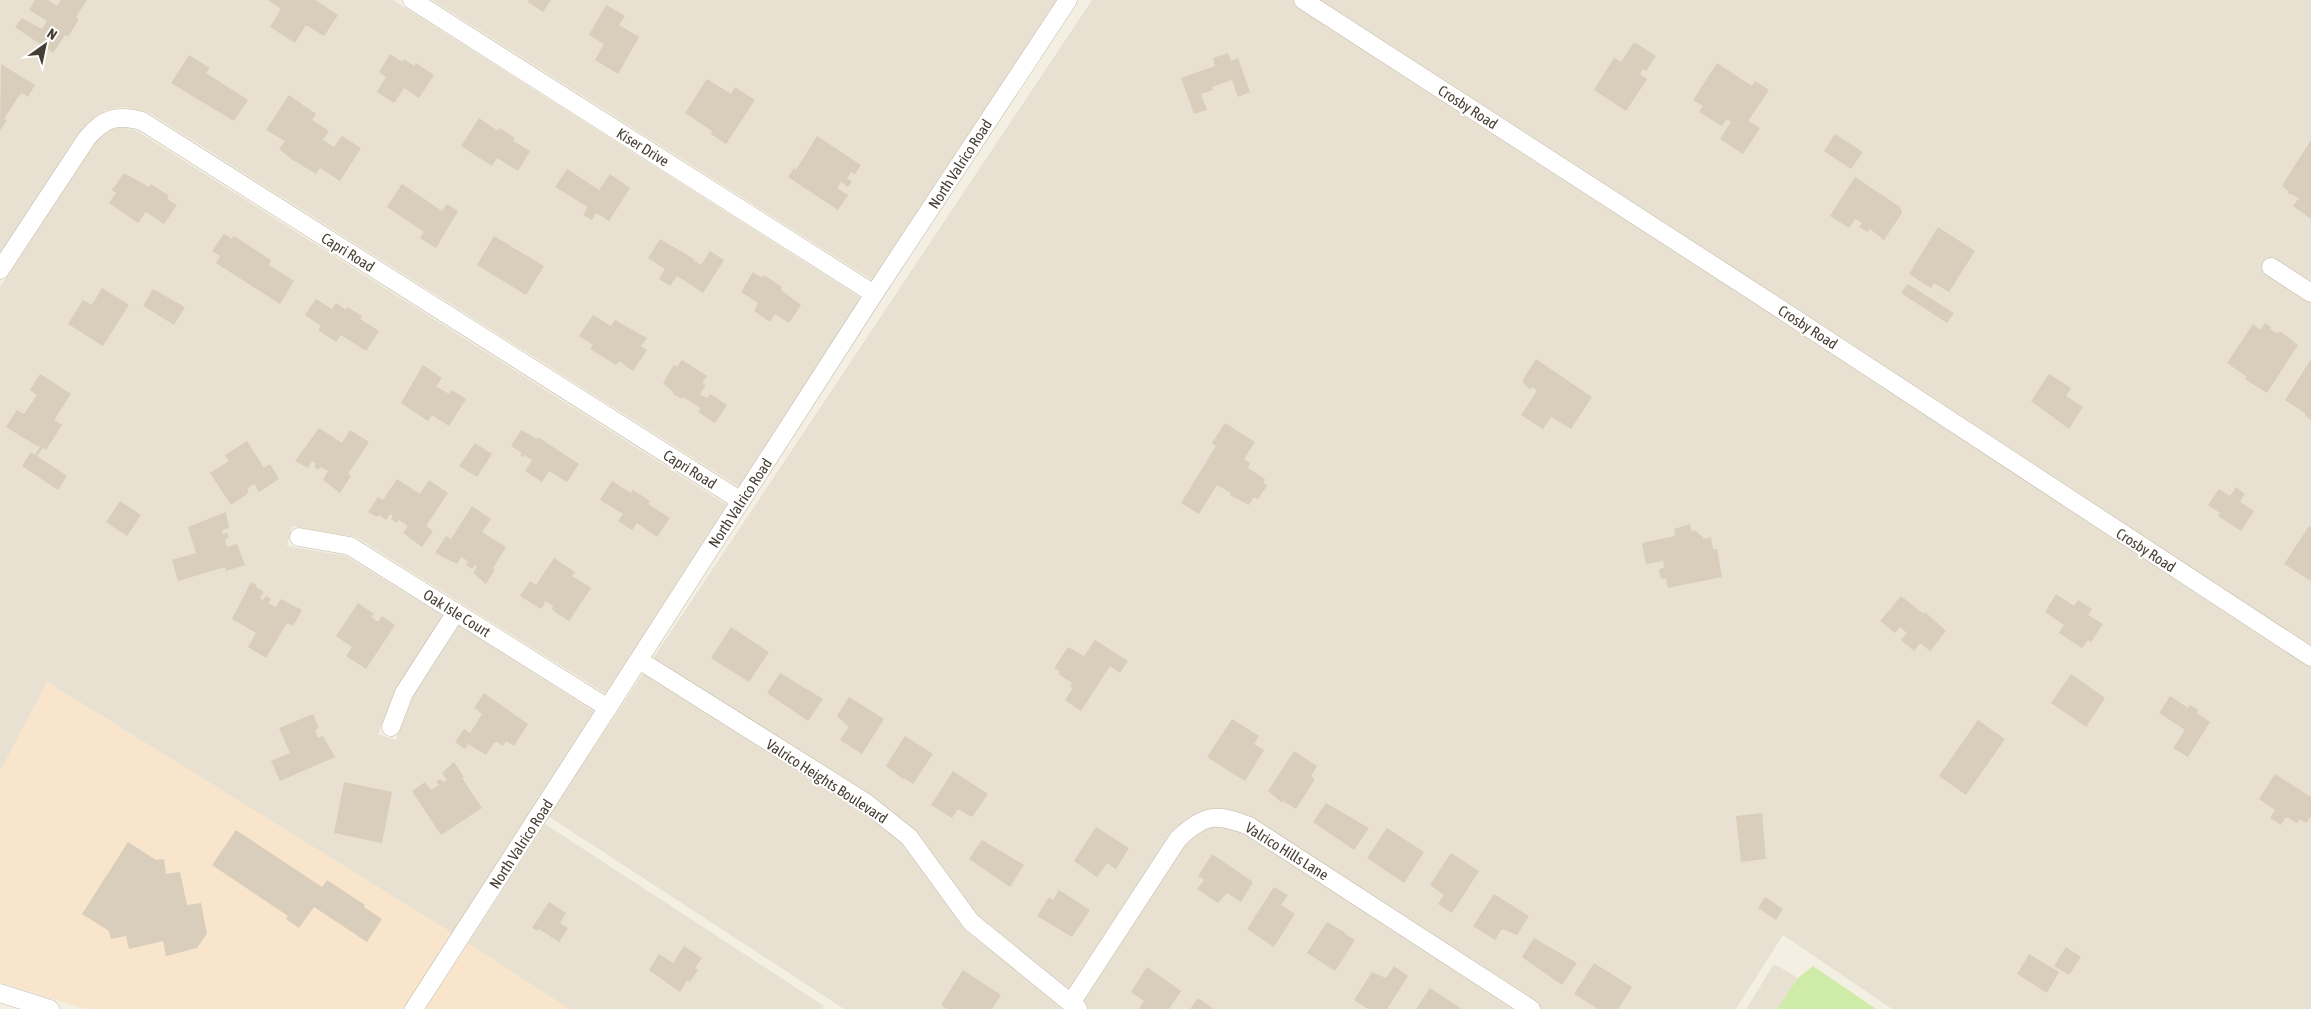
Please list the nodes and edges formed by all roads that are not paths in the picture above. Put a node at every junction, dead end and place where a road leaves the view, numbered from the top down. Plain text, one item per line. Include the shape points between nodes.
1 (412, 0) edge
2 (1068, 0) edge
3 (1303, 0) edge
4 (2271, 267) dead end
5 (0, 270) edge
6 (2311, 293) edge
7 (874, 294) junction
8 (741, 501) junction
9 (299, 537) dead end
10 (456, 612) junction
11 (2311, 658) edge
12 (639, 660) junction
13 (608, 708) junction
14 (391, 727) dead end
15 (0, 993) edge
16 (1074, 1006) edge
17 (50, 1009) edge
18 (414, 1009) edge
19 (1531, 1009) edge

1 - 7 street, Kiser Drive
2 - 7 street, North Valrico Road
3 - 11 street, Crosby Road
4 - 6 street
5 - 8 street, Capri Road via 96,127 124,116 142,121
7 - 8 street, North Valrico Road
8 - 12 street, North Valrico Road
9 - 10 street, Oak Isle Court via 350,546
10 - 13 street, Oak Isle Court
10 - 14 street via 404,693
12 - 13 street, North Valrico Road
12 - 16 street, Valrico Heights Boulevard via 865,802 909,837 970,922
13 - 18 street, North Valrico Road
15 - 17 street
16 - 19 street, Valrico Hills Lane via 1178,839 1205,818 1228,817 1250,826

